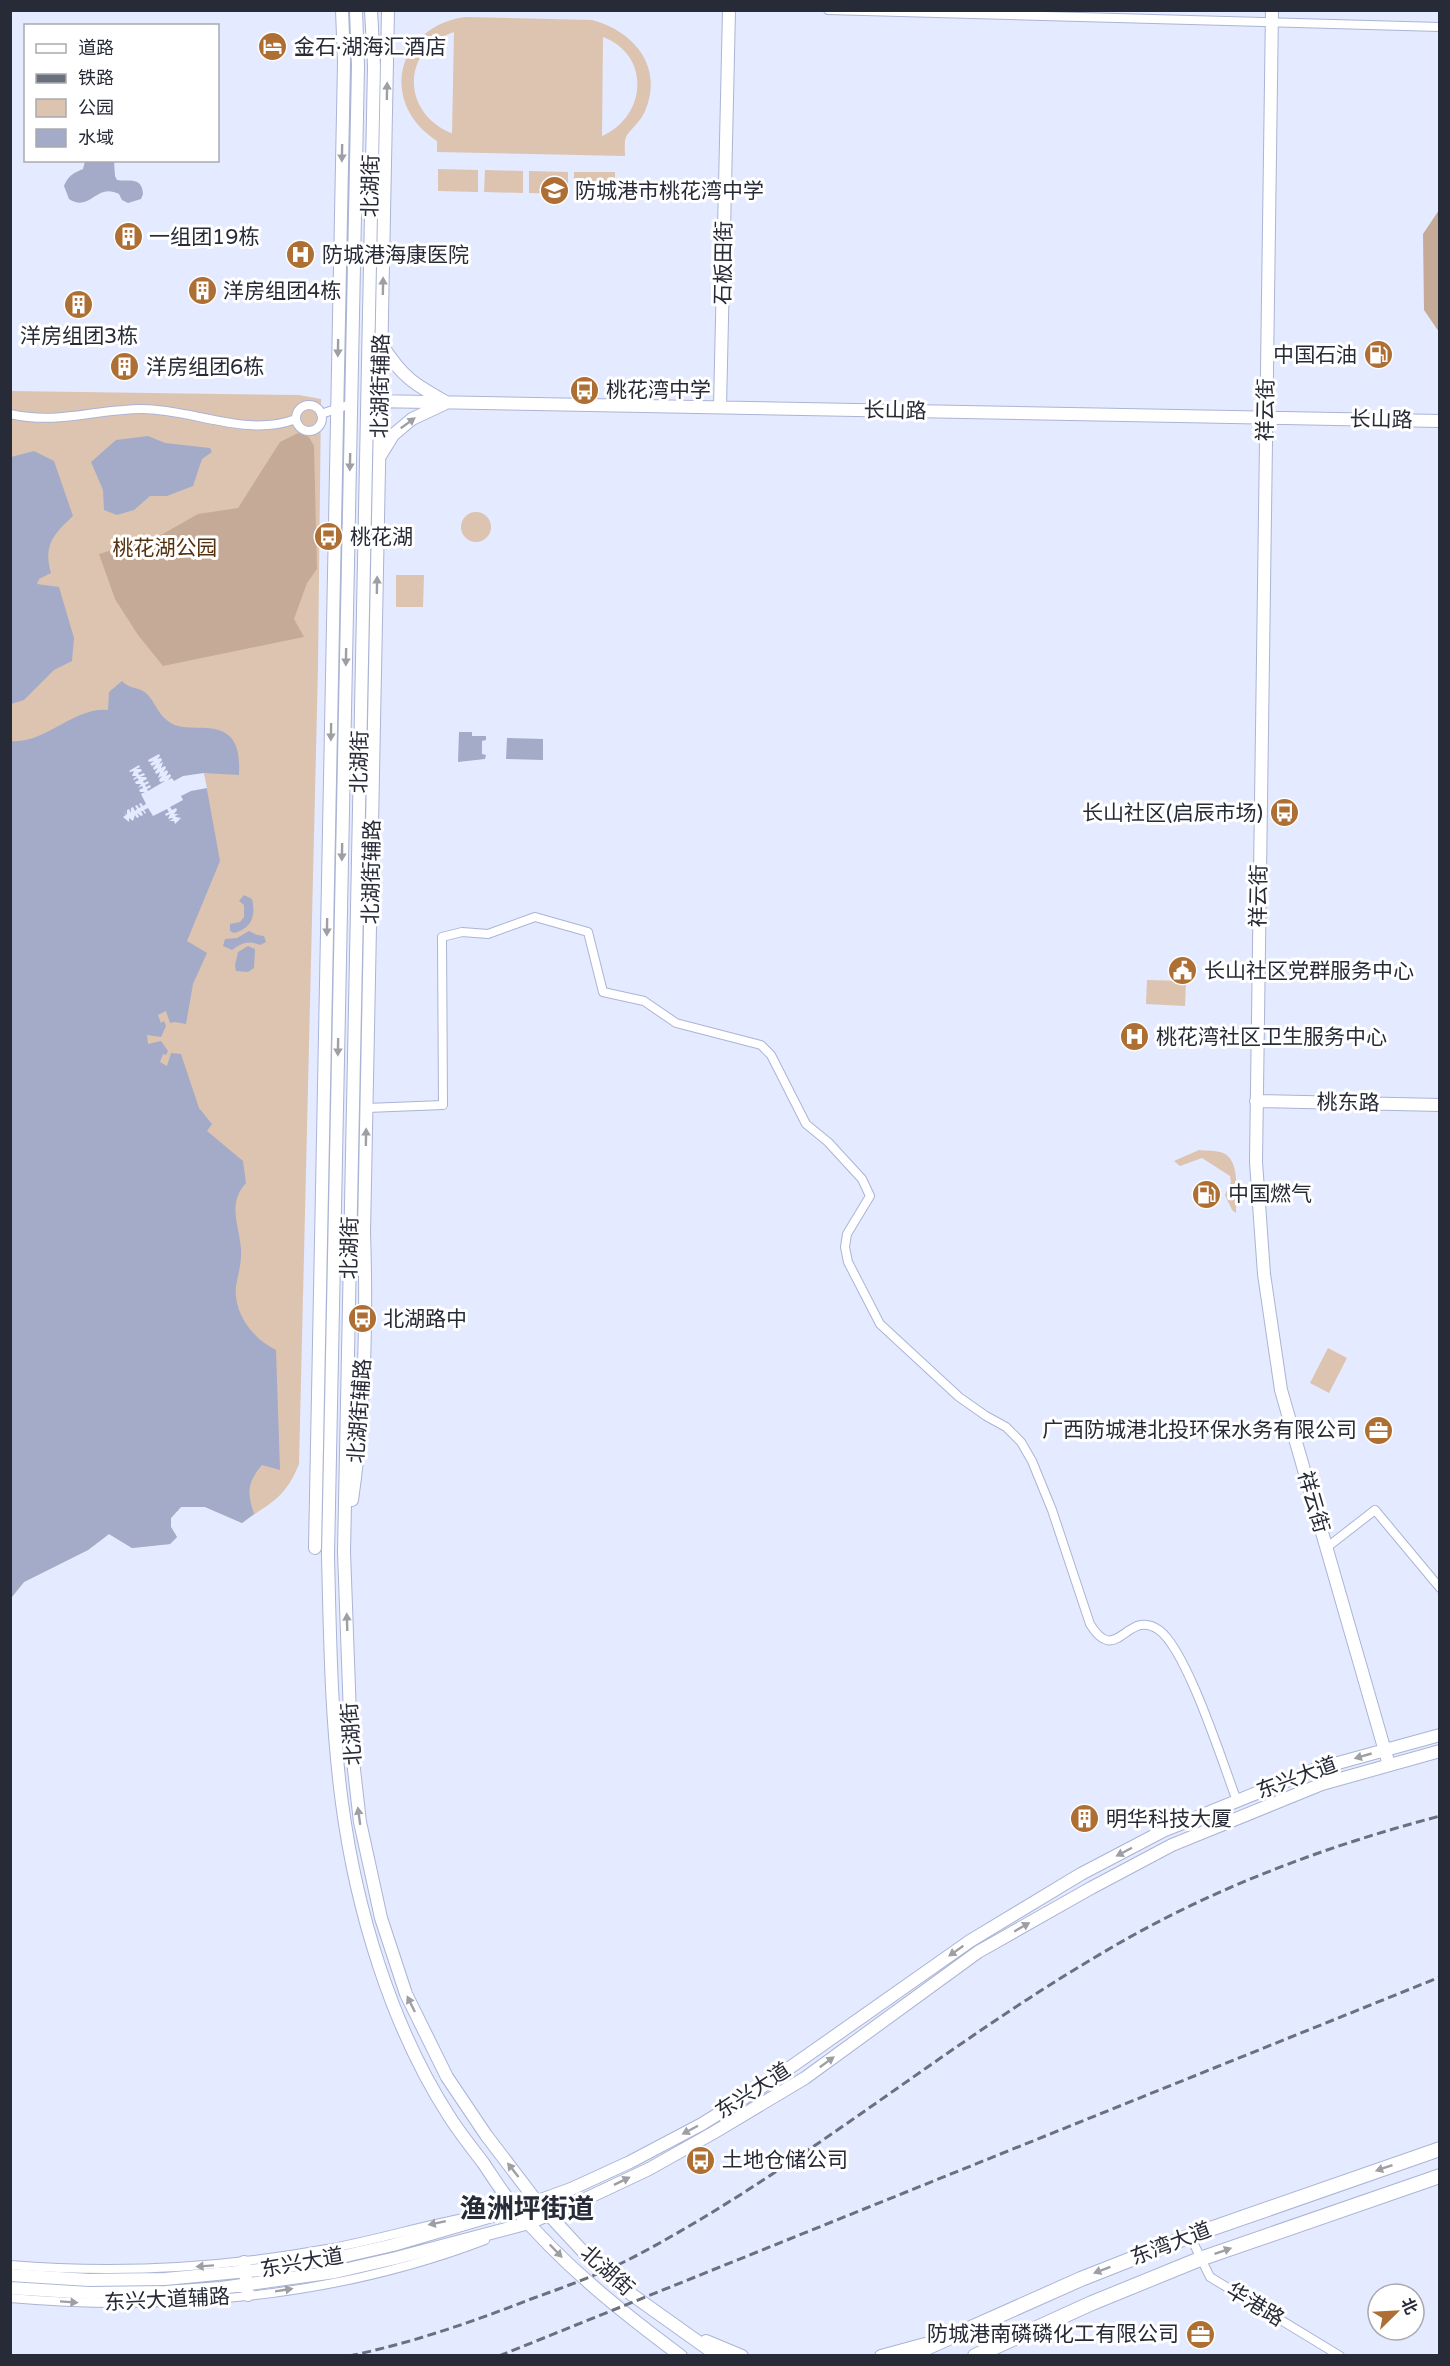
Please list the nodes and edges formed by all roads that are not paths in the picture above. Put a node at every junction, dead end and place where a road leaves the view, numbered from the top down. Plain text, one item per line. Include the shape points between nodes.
1 (342, 10) edge
2 (356, 10) edge
3 (371, 10) edge
4 (388, 10) edge
5 (729, 10) edge
6 (828, 10) edge
7 (1272, 17) edge
8 (1440, 27) edge
9 (374, 66) junction
10 (387, 66) junction
11 (369, 307) junction
12 (382, 346) junction
13 (367, 401) junction
14 (381, 401) junction
15 (447, 402) junction
16 (351, 404) junction
17 (337, 408) junction
18 (720, 408) junction
19 (10, 414) edge
20 (321, 414) junction
21 (1266, 418) junction
22 (296, 419) junction
23 (1440, 421) edge
24 (380, 458) junction
25 (363, 630) junction
26 (376, 630) junction
27 (355, 1006) junction
28 (369, 1006) junction
29 (1257, 1101) junction
30 (1440, 1104) edge
31 (367, 1108) junction
32 (352, 1160) junction
33 (366, 1161) junction
34 (315, 1548) dead end
35 (1326, 1548) junction
36 (344, 1552) junction
37 (1440, 1588) edge
38 (1440, 1735) edge
39 (1384, 1750) junction
40 (1440, 1751) edge
41 (1389, 1765) junction
42 (1237, 1801) junction
43 (1440, 2149) edge
44 (1440, 2176) edge
45 (537, 2202) junction
46 (516, 2209) junction
47 (550, 2214) junction
48 (530, 2223) junction
49 (1190, 2236) junction
50 (312, 2252) junction
51 (446, 2255) junction
52 (396, 2258) junction
53 (1200, 2259) junction
54 (10, 2265) edge
55 (290, 2266) junction
56 (14, 2274) edge
57 (246, 2279) junction
58 (10, 2288) edge
59 (10, 2298) edge
60 (648, 2331) junction
61 (688, 2334) junction
62 (946, 2339) junction
63 (666, 2355) edge
64 (681, 2355) edge
65 (718, 2355) edge
66 (742, 2355) edge
67 (881, 2355) edge
68 (908, 2355) edge
69 (975, 2355) edge
70 (1340, 2355) edge

1 -> 17 main road, 北湖街辅路
2 - 16 main road, 北湖街
3 - 9 main road, 北湖街
4 - 10 main road, 北湖街辅路
5 - 18 main road, 石板田街
6 - 7 street
7 - 8 street
7 - 21 main road, 祥云街
9 - 10 main road
9 - 11 main road, 北湖街
12 -> 10 main road, 北湖街辅路
11 - 12 main road
11 - 13 main road, 北湖街
12 - 14 main road, 北湖街辅路
12 - 15 main road via 410,381
13 - 14 main road, 长山路
13 - 16 main road, 长山路
13 - 25 main road, 北湖街
14 - 15 main road, 长山路
14 - 24 main road, 北湖街辅路
15 - 18 main road, 长山路
24 -> 15 main road via 393,435 406,424
16 - 17 street
16 -> 46 main road, 北湖街 via 328,1543 332,1715 342,1805 359,1895 386,1984 414,2052 448,2115
17 - 20 street
17 -> 34 main road, 北湖街辅路
18 - 21 main road, 长山路
19 - 22 street via 33,419 72,418 142,409 236,424 280,425
20 - 22 street via 308,405 300,409
20 - 22 street via 320,426 314,431 302,429
21 - 23 main road, 长山路
21 - 29 main road, 祥云街
26 -> 24 main road, 北湖街辅路
25 - 26 main road
25 - 27 main road, 北湖街
26 - 28 main road, 北湖街辅路
27 - 28 main road
27 - 32 main road, 北湖街
28 - 31 main road, 北湖街辅路
29 - 30 main road, 桃东路
29 - 35 main road, 祥云街 via 1260,1226 1273,1339 1281,1390
33 -> 31 main road, 北湖街辅路
31 - 42 street via 443,1105 442,937 462,932 488,934 535,917 588,932 603,992 644,1001 676,1023 761,1045 771,1055 806,1124 862,1179 870,1196 847,1234 845,1247 848,1262 880,1324 959,1397 1006,1427 1020,1442 1052,1510 1090,1624 1103,1640 1110,1642 1136,1626 1149,1624 1160,1631 1182,1660
32 - 33 main road
32 - 36 main road, 北湖街
33 - 36 main road, 北湖街辅路 via 360,1441
35 - 37 street via 1375,1510
35 - 39 main road, 祥云街
45 -> 36 main road, 北湖街 via 447,2077 406,1994 381,1918 360,1822 351,1743
38 - 39 main road, 东兴大道
39 - 41 main road, 祥云街
39 -> 42 main road, 东兴大道 via 1316,1769
40 - 41 main road, 东兴大道
47 -> 41 main road, 东兴大道 via 649,2169 806,2078 978,1953 1090,1888 1172,1845 1322,1784
42 -> 45 main road, 东兴大道 via 1132,1847 970,1941 768,2083 702,2124 630,2162
43 -> 49 main road, 东湾大道
53 -> 44 main road, 东湾大道
45 - 46 main road, 东兴大道
45 - 47 main road, 北湖街
46 - 48 main road, 北湖街
46 -> 50 street, 东兴大道辅路
46 - 55 main road, 东兴大道 via 393,2245
47 - 48 main road, 东兴大道
47 - 61 main road, 北湖街 via 589,2258
48 - 51 street, 东兴大道辅路
48 - 52 main road, 东兴大道
48 -> 60 main road, 北湖街 via 571,2267
49 - 53 street, 华港路
49 -> 62 main road, 东湾大道 via 1081,2278
50 - 55 street
50 - 57 street, 东兴大道辅路
51 - 52 street
57 -> 51 street, 东兴大道辅路 via 337,2282
52 - 57 main road, 东兴大道 via 334,2272
53 - 69 main road, 东湾大道
53 - 70 street, 华港路 via 1210,2277 1225,2288
57 -> 54 street, 东兴大道辅路 via 156,2269
55 - 57 main road, 东兴大道
56 - 57 main road, 东兴大道 via 89,2280
57 - 58 main road, 东兴大道 via 140,2293
59 -> 57 street, 东兴大道辅路 via 158,2302
60 - 63 main road
60 - 64 main road, 北湖街
61 - 65 main road, 北湖街
61 - 66 main road
62 - 67 main road
62 - 68 main road, 东湾大道

